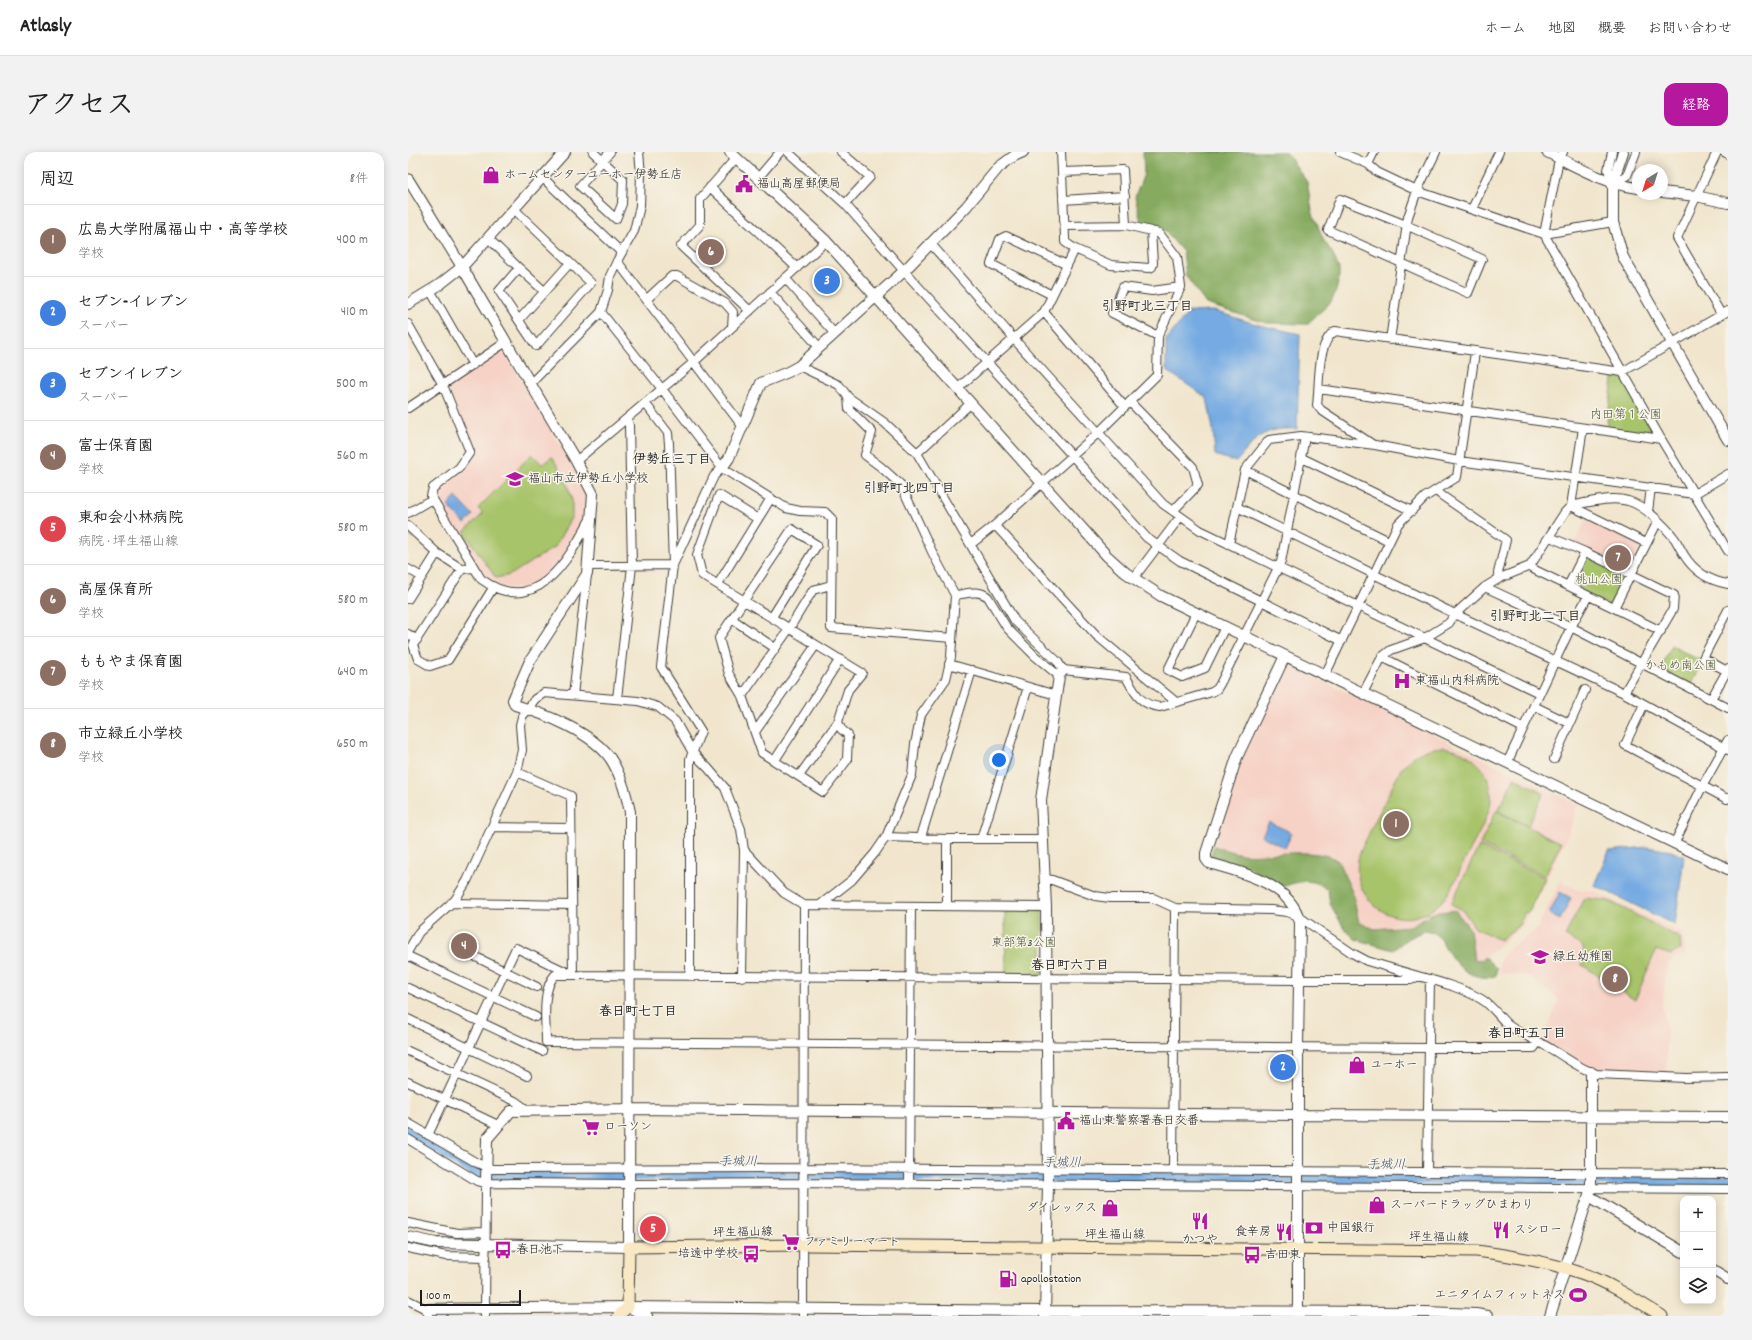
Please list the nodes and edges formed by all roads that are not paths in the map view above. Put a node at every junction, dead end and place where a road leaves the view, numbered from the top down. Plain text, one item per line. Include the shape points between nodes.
1 (565, 152) edge
2 (593, 152) edge
3 (610, 152) edge
4 (639, 152) edge
5 (780, 152) edge
6 (788, 152) edge
7 (841, 152) edge
8 (1023, 152) edge
9 (1061, 152) edge
10 (1340, 152) edge
11 (1374, 152) edge
12 (1436, 152) edge
13 (1499, 152) edge
14 (1547, 152) edge
15 (1612, 152) edge
16 (1623, 152) edge
17 (1636, 152) edge
18 (1717, 152) edge
19 (1724, 152) edge
20 (1728, 154) edge
21 (733, 155) edge
22 (1562, 155) edge
23 (602, 161) junction
24 (1368, 164) junction
25 (1062, 172) junction
26 (542, 177) junction
27 (758, 178) junction
28 (408, 179) edge
29 (1613, 182) junction
30 (710, 187) junction
31 (1632, 188) edge
32 (1417, 191) junction
33 (1668, 193) edge
34 (1125, 196) junction
35 (1696, 196) junction
36 (1063, 200) junction
37 (1728, 203) edge
38 (845, 204) junction
39 (514, 209) junction
40 (1472, 209) junction
41 (1613, 222) junction
42 (1126, 225) junction
43 (1406, 225) junction
44 (1065, 226) junction
45 (1151, 231) junction
46 (1544, 234) junction
47 (488, 238) junction
48 (826, 241) junction
49 (931, 244) junction
50 (1075, 249) junction
51 (621, 252) junction
52 (617, 261) junction
53 (570, 263) junction
54 (1402, 263) junction
55 (1067, 265) junction
56 (462, 266) junction
57 (519, 268) junction
58 (796, 268) junction
59 (904, 271) junction
60 (786, 278) junction
61 (1181, 288) junction
62 (430, 290) junction
63 (544, 291) junction
64 (770, 292) junction
65 (1052, 295) junction
66 (875, 297) junction
67 (648, 299) junction
68 (408, 304) edge
69 (750, 311) junction
70 (601, 312) junction
71 (1044, 312) junction
72 (1725, 313) edge
73 (519, 320) junction
74 (408, 324) edge
75 (732, 327) junction
76 (834, 333) junction
77 (1158, 336) junction
78 (1014, 339) junction
79 (1390, 340) junction
80 (506, 342) junction
81 (1672, 343) junction
82 (819, 347) junction
83 (1475, 352) junction
84 (694, 362) junction
85 (987, 363) junction
86 (473, 365) junction
87 (799, 366) junction
88 (1622, 372) junction
89 (443, 384) junction
90 (530, 384) junction
91 (662, 389) junction
92 (957, 389) junction
93 (1319, 389) junction
94 (848, 397) junction
95 (645, 403) junction
96 (970, 404) junction
97 (1127, 404) junction
98 (408, 408) edge
99 (1468, 411) junction
100 (626, 419) junction
101 (743, 427) junction
102 (1583, 428) junction
103 (1099, 432) junction
104 (1305, 437) junction
105 (1661, 439) junction
106 (1728, 440) edge
107 (1375, 445) junction
108 (917, 453) junction
109 (1072, 455) junction
110 (1302, 458) junction
111 (576, 461) junction
112 (1460, 461) junction
113 (722, 468) junction
114 (1245, 470) junction
115 (1728, 474) edge
116 (1575, 476) junction
117 (1042, 482) junction
118 (1651, 487) junction
119 (1437, 491) junction
120 (1694, 494) junction
121 (1294, 495) junction
122 (771, 498) junction
123 (432, 499) junction
124 (1571, 506) junction
125 (1237, 508) junction
126 (1173, 511) junction
127 (1412, 511) junction
128 (1648, 512) junction
129 (408, 513) edge
130 (592, 515) junction
131 (1180, 517) junction
132 (758, 519) junction
133 (1658, 521) junction
134 (995, 525) junction
135 (408, 526) edge
136 (1287, 531) junction
137 (1550, 537) junction
138 (1389, 541) junction
139 (1646, 543) junction
140 (971, 544) junction
141 (1229, 544) junction
142 (1157, 546) junction
143 (1728, 551) edge
144 (1585, 552) junction
145 (437, 553) junction
146 (673, 565) junction
147 (632, 566) junction
148 (1530, 566) junction
149 (1278, 567) junction
150 (474, 568) junction
151 (408, 569) edge
152 (462, 569) junction
153 (588, 570) junction
154 (1373, 573) junction
155 (1631, 574) junction
156 (422, 577) junction
157 (1500, 578) junction
158 (1133, 579) junction
159 (718, 584) junction
160 (1728, 584) edge
161 (831, 585) junction
162 (1568, 586) junction
163 (1484, 587) junction
164 (493, 588) junction
165 (955, 595) junction
166 (1588, 596) junction
167 (408, 599) edge
168 (744, 601) junction
169 (1263, 601) junction
170 (1358, 606) junction
171 (1614, 608) junction
172 (1728, 610) edge
173 (1196, 613) junction
174 (1455, 614) junction
175 (772, 617) junction
176 (732, 619) junction
177 (1225, 627) junction
178 (1570, 627) junction
179 (790, 628) junction
180 (1661, 631) junction
181 (408, 634) edge
182 (1245, 637) junction
183 (952, 638) junction
184 (1425, 638) junction
185 (417, 640) junction
186 (1342, 640) junction
187 (816, 644) junction
188 (775, 648) junction
189 (1285, 656) junction
190 (1382, 657) junction
191 (840, 659) junction
192 (1555, 660) junction
193 (1642, 662) junction
194 (950, 664) junction
195 (972, 670) junction
196 (1727, 670) edge
197 (1061, 673) junction
198 (1324, 675) junction
199 (1028, 687) junction
200 (1585, 690) dead end
201 (1362, 693) junction
202 (1539, 693) junction
203 (1624, 693) junction
204 (573, 695) junction
205 (1056, 695) junction
206 (742, 696) junction
207 (617, 699) junction
208 (1711, 699) junction
209 (1176, 702) junction
210 (1644, 704) junction
211 (1534, 706) junction
212 (1728, 708) edge
213 (527, 709) junction
214 (838, 722) junction
215 (1569, 723) junction
216 (1523, 728) junction
217 (755, 732) junction
218 (1728, 740) edge
219 (1726, 749) edge
220 (693, 753) junction
221 (1554, 759) dead end
222 (775, 760) junction
223 (1507, 763) junction
224 (517, 772) junction
225 (799, 776) junction
226 (1703, 785) junction
227 (1728, 798) edge
228 (493, 827) junction
229 (571, 828) junction
230 (886, 837) junction
231 (921, 837) junction
232 (1042, 838) junction
233 (947, 839) junction
234 (981, 839) junction
235 (1674, 844) junction
236 (744, 850) junction
237 (1728, 870) edge
238 (1046, 880) junction
239 (452, 903) junction
240 (572, 905) junction
241 (804, 905) junction
242 (819, 906) junction
243 (911, 906) junction
244 (947, 906) junction
245 (1046, 907) junction
246 (1175, 908) junction
247 (1298, 916) junction
248 (408, 951) edge
249 (408, 956) edge
250 (476, 957) dead end
251 (505, 971) junction
252 (573, 975) junction
253 (629, 976) junction
254 (690, 976) junction
255 (1418, 976) junction
256 (742, 977) junction
257 (910, 977) junction
258 (804, 978) junction
259 (1046, 978) junction
260 (1174, 979) junction
261 (1430, 979) junction
262 (1298, 980) junction
263 (537, 987) dead end
264 (408, 988) edge
265 (493, 996) junction
266 (536, 1017) dead end
267 (408, 1019) edge
268 (481, 1022) junction
269 (629, 1042) junction
270 (1538, 1042) junction
271 (804, 1044) junction
272 (910, 1044) junction
273 (1046, 1045) junction
274 (1173, 1046) junction
275 (1298, 1046) junction
276 (1429, 1048) junction
277 (469, 1049) junction
278 (408, 1051) edge
279 (542, 1051) dead end
280 (1591, 1072) junction
281 (456, 1074) junction
282 (527, 1076) dead end
283 (1728, 1077) edge
284 (408, 1082) edge
285 (444, 1100) junction
286 (629, 1109) junction
287 (529, 1111) junction
288 (804, 1111) junction
289 (909, 1112) junction
290 (1047, 1113) junction
291 (1173, 1114) junction
292 (1298, 1115) junction
293 (1428, 1116) junction
294 (1590, 1116) junction
295 (1728, 1117) edge
296 (408, 1123) edge
297 (498, 1125) junction
298 (428, 1135) junction
299 (408, 1139) edge
300 (909, 1171) junction
301 (1173, 1171) junction
302 (1427, 1172) junction
303 (1728, 1174) edge
304 (486, 1175) junction
305 (804, 1176) junction
306 (629, 1177) junction
307 (1048, 1178) junction
308 (1297, 1180) junction
309 (909, 1183) junction
310 (1590, 1184) junction
311 (1728, 1189) edge
312 (408, 1222) edge
313 (485, 1232) junction
314 (408, 1237) edge
315 (486, 1244) junction
316 (804, 1245) junction
317 (629, 1247) junction
318 (408, 1248) edge
319 (1045, 1248) junction
320 (1298, 1249) junction
321 (1680, 1250) edge
322 (486, 1257) junction
323 (1565, 1269) junction
324 (1716, 1272) edge
325 (1728, 1279) edge
326 (408, 1300) edge
327 (628, 1307) junction
328 (428, 1312) edge
329 (485, 1312) edge
330 (803, 1313) edge
331 (927, 1313) edge
332 (1045, 1314) edge
333 (1170, 1314) edge
334 (1298, 1314) edge
335 (1426, 1314) edge
336 (618, 1316) edge
337 (647, 1316) edge
338 (1488, 1316) edge
339 (1550, 1316) edge
340 (1662, 1316) edge

1 - 26 street
2 - 23 street
3 - 23 street
4 - 51 street via 640,206 634,231
5 - 27 street
6 - 38 street
7 - 38 street via 870,177
8 - 49 street via 999,168
9 - 25 street
10 - 24 street
11 - 24 street
12 - 32 street
13 - 40 street
14 - 22 street
15 - 29 street via 1608,170
16 - 29 street
17 - 29 street via 1627,176
18 - 35 street
19 - 20 street
21 - 27 street
21 - 30 street
22 - 29 street
22 - 46 street
23 - 23 street via 580,186 616,220 622,204 623,180
24 - 32 street via 1377,172
25 - 34 street via 1123,170
25 - 36 street
26 - 39 street
26 - 51 street
27 - 48 street
28 - 56 street
29 - 31 street
29 - 41 street
30 - 58 street
30 - 69 street via 700,199 700,225 681,246
32 - 40 street
32 - 43 street
33 - 35 street
34 - 36 street
34 - 42 street
35 - 37 street
35 - 72 street via 1677,238
36 - 44 street
38 - 59 street
39 - 47 street
39 - 53 street
40 - 46 street
41 - 46 street
41 - 81 street via 1623,257
42 - 44 street
42 - 45 street
43 - 54 street
43 - 54 street via 1340,199 1328,230
43 - 54 street via 1482,259 1468,293
44 - 50 street via 1066,242
45 - 50 street via 1153,263 1149,268 1111,264
45 - 61 street via 1159,233 1177,256
46 - 88 street
47 - 56 street
47 - 57 street
48 - 58 street
48 - 66 street
49 - 59 street
49 - 78 street
50 - 55 street
51 - 52 street
52 - 67 street
52 - 70 street via 610,276
53 - 63 street
53 - 73 street via 591,283 536,346
54 - 79 street
55 - 65 street
55 - 65 street via 1006,236 1000,239 991,264
56 - 62 street
56 - 80 street
57 - 63 street
57 - 73 street via 499,291
58 - 60 street
59 - 66 street
59 - 85 street
60 - 64 street
60 - 76 street
61 - 77 street
61 - 77 street via 1152,291 1123,287 1112,313
62 - 68 street
62 - 86 street
63 - 73 street
64 - 69 street
64 - 82 street
65 - 71 street
66 - 76 street
66 - 92 street
67 - 75 street via 672,276 677,276 724,303 733,312
67 - 84 street
69 - 75 street
70 - 90 street
70 - 91 street
71 - 78 street
71 - 97 street
72 - 81 street
74 - 89 street
75 - 84 street
76 - 82 street
77 - 97 street via 1157,375
78 - 85 street
78 - 103 street
79 - 83 street
79 - 93 street via 1335,331 1327,340 1321,356
80 - 86 street
80 - 90 street
81 - 88 street
81 - 106 street
82 - 87 street
83 - 88 street
83 - 99 street
84 - 91 street
84 - 101 street
85 - 92 street
85 - 109 street
86 - 89 street
87 - 94 street via 839,385
87 - 101 street via 761,383
88 - 105 street
89 - 98 street
89 - 123 street via 470,452 459,468 433,488
90 - 111 street
91 - 95 street
91 - 113 street
92 - 96 street
93 - 99 street
93 - 107 street via 1317,406 1321,410
94 - 108 street via 885,423
94 - 165 street via 849,409 872,432 865,455 901,485
95 - 100 street
95 - 146 street via 668,433
96 - 108 street
96 - 117 street
97 - 103 street
97 - 126 street via 1193,467 1198,485
99 - 102 street
99 - 112 street
100 - 111 street
100 - 147 street via 629,426
101 - 113 street
102 - 105 street
102 - 116 street
103 - 109 street
103 - 126 street
104 - 107 street
104 - 110 street
104 - 114 street via 1270,440
105 - 120 street
107 - 112 street
108 - 140 street
109 - 117 street
109 - 142 street via 1136,528
110 - 121 street
110 - 127 street
111 - 130 street via 593,494
112 - 116 street
112 - 119 street via 1457,477
113 - 122 street
113 - 146 street via 714,476
114 - 121 street
114 - 125 street
115 - 120 street
116 - 118 street
116 - 124 street
117 - 134 street
117 - 158 street via 1108,556
118 - 120 street
118 - 128 street
119 - 127 street via 1426,497
119 - 157 street via 1506,540 1498,573
120 - 143 street
121 - 136 street
121 - 138 street
122 - 132 street
122 - 161 street via 786,508 825,512 832,519
123 - 129 street
123 - 150 street
124 - 128 street via 1593,500 1628,501
124 - 137 street
124 - 139 street
125 - 136 street
125 - 141 street
126 - 131 street
127 - 138 street via 1398,524
128 - 133 street
130 - 153 street
130 - 164 street via 564,565 542,585 529,591 515,593
131 - 141 street
131 - 142 street
132 - 159 street
132 - 159 street via 719,495 697,555 702,575
133 - 139 street
133 - 160 street via 1701,574
134 - 140 street
134 - 209 street via 1097,636
135 - 145 street
136 - 149 street
136 - 154 street
137 - 144 street
137 - 148 street
138 - 154 street
139 - 155 street
140 - 197 street via 1015,621 1058,662
141 - 149 street
142 - 158 street
142 - 169 street via 1180,561
144 - 155 street
144 - 162 street
145 - 152 street
145 - 156 street
146 - 147 street
146 - 220 street via 661,668 701,731
147 - 153 street
147 - 207 street
148 - 157 street
148 - 162 street
149 - 169 street
149 - 170 street
150 - 152 street
150 - 164 street via 481,579
151 - 156 street
152 - 185 street
153 - 204 street
153 - 213 street via 530,661 513,700 515,705
154 - 170 street
154 - 174 street
155 - 171 street
155 - 180 street via 1674,595 1673,609
156 - 167 street
157 - 163 street
158 - 173 street
159 - 168 street
161 - 179 street via 813,590
161 - 183 street via 831,628
162 - 166 street
163 - 174 street
163 - 178 street
164 - 185 street via 448,660 430,666 418,659 413,645
165 - 183 street
165 - 197 street via 976,592 985,594 1007,628 1035,656
166 - 171 street
166 - 178 street
168 - 175 street
168 - 175 street via 792,529 817,545
168 - 176 street
169 - 182 street
169 - 186 street
170 - 184 street
170 - 186 street
171 - 180 street
172 - 196 street via 1703,658
173 - 177 street
173 - 177 street via 1168,670 1182,677 1205,668
174 - 184 street via 1449,623
174 - 192 street
175 - 179 street
176 - 188 street
176 - 206 street via 719,638 729,674
177 - 182 street
178 - 192 street
178 - 193 street
179 - 187 street
179 - 188 street
180 - 193 street
181 - 185 street
182 - 189 street
182 - 209 street via 1217,689
183 - 194 street
184 - 190 street via 1391,650
184 - 202 street
186 - 198 street
187 - 191 street
187 - 217 street
188 - 206 street
189 - 198 street
189 - 247 street via 1237,757 1206,858 1209,863 1244,873 1274,887 1295,909
190 - 201 street
190 - 216 street
191 - 214 street via 862,673 848,690
191 - 222 street
192 - 202 street
192 - 203 street
193 - 203 street
193 - 208 street
194 - 195 street
194 - 230 street via 946,679 921,715 912,775
195 - 199 street
195 - 231 street
196 - 208 street
197 - 205 street
197 - 209 street via 1126,677 1146,704 1160,707
198 - 201 street
199 - 205 street
199 - 234 street
200 - 215 street
201 - 223 street
202 - 211 street
203 - 210 street
204 - 207 street
204 - 213 street via 544,693
205 - 232 street via 1041,800
206 - 217 street
207 - 220 street via 638,701 658,707 675,721
208 - 212 street
210 - 219 street
210 - 226 street via 1625,745
211 - 215 street
211 - 216 street
213 - 224 street via 520,725 522,750
213 - 253 street via 591,740 609,758 622,780 630,812
214 - 225 street
214 - 225 street via 848,735 848,760 823,792
215 - 221 street
216 - 223 street
217 - 222 street via 762,752
218 - 219 street
219 - 226 street
220 - 236 street via 725,788 741,829
220 - 254 street via 690,759
222 - 225 street
223 - 235 street
224 - 228 street
224 - 229 street via 571,796
226 - 227 street
226 - 235 street
228 - 229 street
228 - 239 street via 467,881
229 - 240 street
230 - 231 street
230 - 242 street via 852,880
231 - 233 street
232 - 234 street
232 - 238 street
233 - 234 street
233 - 244 street
235 - 237 street
236 - 241 street via 784,893
236 - 256 street
238 - 245 street
238 - 246 street via 1095,896 1153,898
239 - 240 street
239 - 248 street via 419,932
240 - 252 street
241 - 242 street
241 - 258 street
242 - 243 street
243 - 244 street
243 - 257 street
244 - 245 street
245 - 259 street
246 - 247 street via 1271,910
246 - 260 street
247 - 255 street via 1352,953 1368,961
247 - 262 street
249 - 265 street
250 - 251 street
251 - 252 street via 516,948
251 - 263 street
251 - 265 street
252 - 253 street
252 - 269 street via 555,975 549,981 546,989 546,1042
253 - 254 street
253 - 269 street
254 - 256 street
255 - 261 street
255 - 262 street via 1411,980
256 - 258 street
257 - 258 street
257 - 259 street
257 - 272 street
258 - 271 street
259 - 260 street
259 - 273 street
260 - 262 street
260 - 274 street
261 - 270 street via 1463,990 1482,1000 1507,1024
261 - 276 street
262 - 275 street
264 - 268 street
265 - 266 street
265 - 268 street
267 - 277 street
268 - 277 street
268 - 279 street
269 - 271 street
269 - 286 street
270 - 276 street via 1534,1048
270 - 280 street
271 - 272 street
271 - 288 street
272 - 273 street
272 - 289 street
273 - 274 street
273 - 290 street
274 - 275 street
274 - 291 street
275 - 276 street
275 - 292 street
276 - 293 street
277 - 281 street
277 - 282 street
278 - 281 street
280 - 283 street via 1686,1078
280 - 294 street
281 - 285 street
281 - 287 street via 515,1101
284 - 285 street
285 - 297 street
285 - 298 street
286 - 287 street
286 - 288 street
286 - 306 street
287 - 297 street via 511,1111
288 - 289 street
288 - 305 street
289 - 290 street
289 - 300 street
290 - 291 street
290 - 307 street
291 - 292 street
291 - 301 street
292 - 293 street
292 - 308 street
293 - 294 street
293 - 302 street
294 - 295 street
294 - 310 street
296 - 298 street
297 - 304 street via 487,1139
298 - 304 street
299 - 304 street via 477,1181
300 - 305 street
300 - 307 street
300 - 309 street
301 - 307 street
301 - 308 street
302 - 308 street
302 - 310 street
303 - 310 street
304 - 306 street
304 - 306 street via 492,1169
304 - 313 street
305 - 306 street
305 - 306 street
305 - 309 street
305 - 316 street
306 - 317 street
307 - 308 street
307 - 309 street
307 - 319 street
308 - 310 street
308 - 320 street
310 - 311 street
310 - 321 street
310 - 323 street
312 - 313 street via 457,1233
313 - 315 street
314 - 315 street via 436,1243
315 - 317 street
315 - 322 street
316 - 317 main road, 坪生福山線
316 - 319 main road, 坪生福山線
316 - 330 street
317 - 327 main road
318 - 322 street via 446,1256
319 - 320 main road, 坪生福山線
319 - 332 street
320 - 323 main road, 坪生福山線 via 1477,1251
320 - 334 street
322 - 329 street
323 - 339 street
323 - 340 main road, 坪生福山線 via 1585,1274
324 - 325 street
326 - 328 street
327 - 329 street
327 - 330 street
327 - 336 main road
327 - 337 street
328 - 329 street
330 - 331 street
331 - 332 street
332 - 333 street
333 - 334 street
334 - 335 street
335 - 338 street

